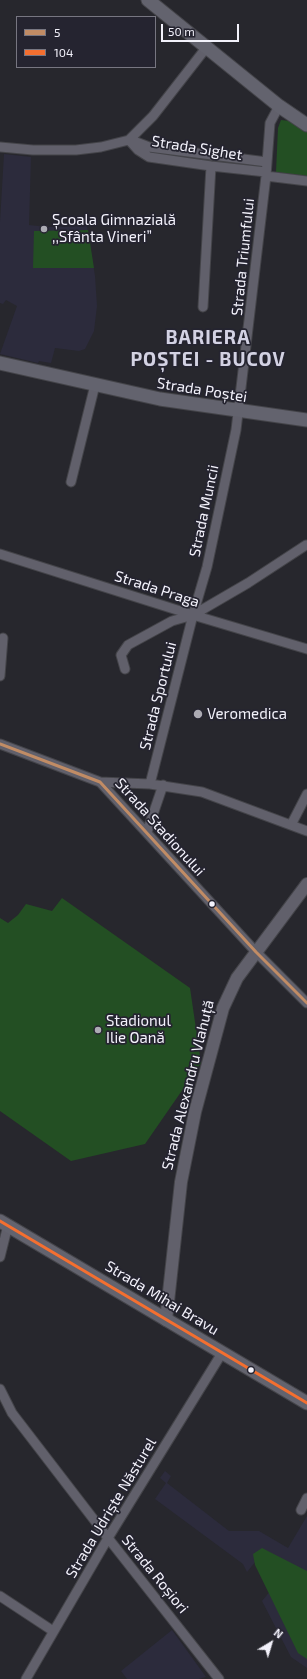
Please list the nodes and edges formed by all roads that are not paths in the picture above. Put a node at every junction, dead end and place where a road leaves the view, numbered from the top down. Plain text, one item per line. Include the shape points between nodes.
1 (148, 0) edge
2 (206, 48) junction
3 (279, 106) junction
4 (307, 125) edge
5 (129, 140) junction
6 (0, 147) edge
7 (267, 162) junction
8 (211, 166) junction
9 (266, 174) junction
10 (307, 181) edge
11 (203, 308) dead end
12 (0, 363) edge
13 (95, 385) junction
14 (239, 412) junction
15 (307, 420) edge
16 (71, 482) dead end
17 (306, 545) dead end
18 (0, 554) edge
19 (193, 615) junction
20 (3, 638) dead end
21 (307, 649) edge
22 (125, 669) dead end
23 (0, 676) edge
24 (0, 744) edge
25 (100, 782) junction
26 (150, 784) junction
27 (163, 785) junction
28 (307, 794) edge
29 (291, 824) junction
30 (307, 831) edge
31 (147, 832) junction
32 (307, 884) edge
33 (256, 952) junction
34 (307, 1003) edge
35 (4, 1223) edge
36 (0, 1258) edge
37 (166, 1320) junction
38 (222, 1353) junction
39 (0, 1389) edge
40 (307, 1403) edge
41 (307, 1498) edge
42 (300, 1510) dead end
43 (108, 1538) junction
44 (0, 1596) edge
45 (53, 1631) junction
46 (26, 1679) edge
47 (219, 1679) edge

1 - 2 main road
2 - 3 main road
2 - 5 street via 153,116
3 - 4 main road
3 - 7 street, Strada Triumfului via 270,122
5 - 6 street via 76,150
5 - 7 street via 149,147
5 - 8 street, Strada Sighet via 149,157
7 - 9 street, Strada Triumfului
8 - 9 street, Strada Sighet
8 - 11 street
9 - 10 street, Strada Sighet
9 - 14 street, Strada Triumfului
12 - 13 main road, Strada Poștei
13 - 14 main road, Strada Poștei
13 - 16 street
14 - 15 main road, Strada Poștei
14 - 19 street, Strada Muncii via 207,567
17 - 19 street
18 - 19 street, Strada Praga
19 - 21 street, Strada Praga
19 - 22 street via 172,621 128,645 121,655
19 - 26 street, Strada Sportului
20 - 23 street
24 - 25 street, Strada Stadionului
25 - 26 street
25 - 31 street, Strada Stadionului
26 - 27 street
27 - 29 street via 202,792
27 - 31 street
28 - 29 street
29 - 30 street
31 - 33 street, Strada Stadionului
32 - 33 street, Strada Alexandru Vlahuță
33 - 34 street, Strada Stadionului
33 - 37 street, Strada Alexandru Vlahuță via 225,1000 195,1112 181,1182
35 - 36 street
35 - 37 main road, Strada Mihai Bravu
37 - 38 main road, Strada Mihai Bravu
38 - 40 main road, Strada Mihai Bravu
38 - 43 street, Strada Udriște Năsturel
39 - 43 street, Strada Roșiori via 12,1413
41 - 42 street
43 - 45 street, Strada Udriște Năsturel
43 - 47 street, Strada Roșiori
44 - 45 street
45 - 46 street, Strada Udriște Năsturel

